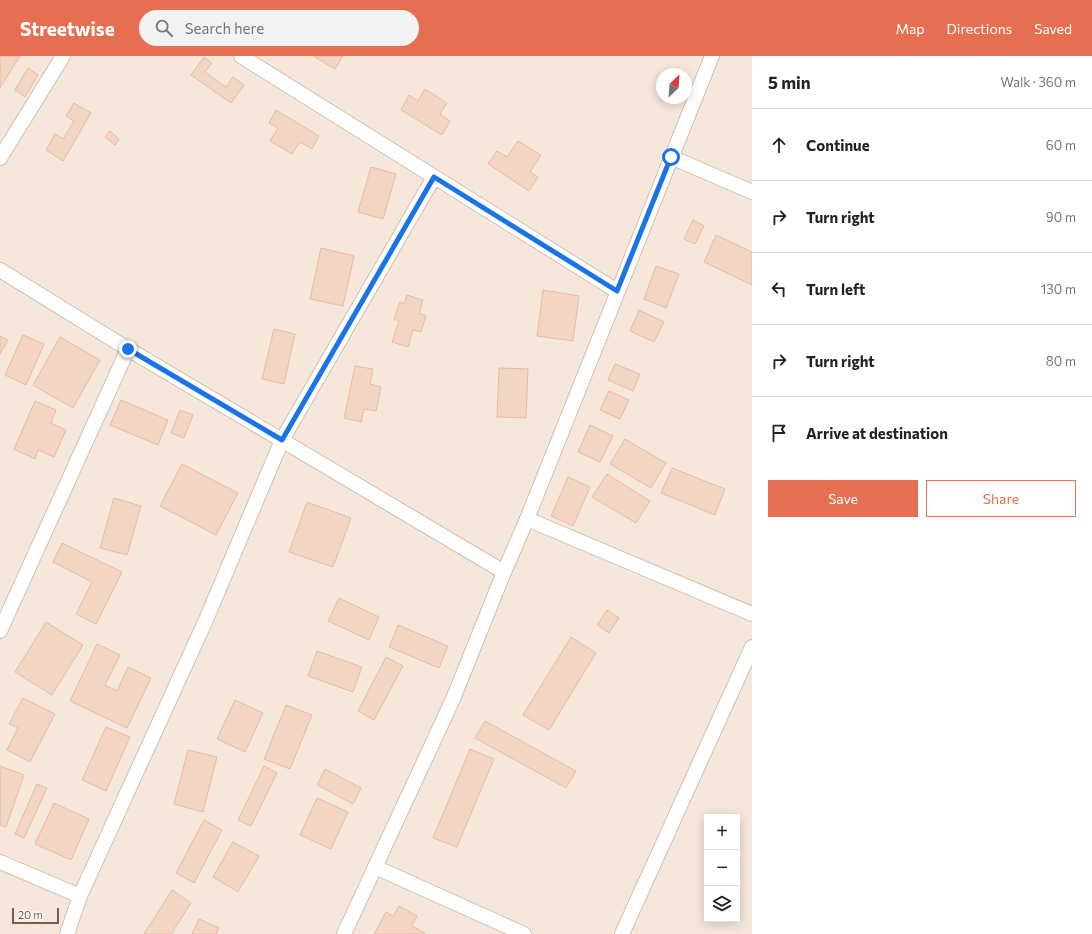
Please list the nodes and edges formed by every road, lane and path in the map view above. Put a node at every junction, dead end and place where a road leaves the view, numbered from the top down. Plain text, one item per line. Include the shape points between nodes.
1 (63, 56) edge
2 (241, 56) edge
3 (712, 56) edge
4 (671, 157) junction
5 (0, 158) edge
6 (434, 177) junction
7 (752, 192) edge
8 (0, 270) edge
9 (617, 291) junction
10 (128, 349) junction
11 (282, 440) junction
12 (527, 519) junction
13 (504, 572) junction
14 (752, 614) edge
15 (0, 631) edge
16 (752, 647) edge
17 (0, 862) edge
18 (375, 868) junction
19 (80, 896) junction
20 (67, 934) edge
21 (344, 934) edge
22 (524, 934) edge
23 (622, 934) edge

1 - 5 street
2 - 6 street
3 - 4 street
4 - 7 street
4 - 9 street
6 - 9 street
6 - 11 street
8 - 10 street
9 - 12 street
10 - 11 street
10 - 15 street
11 - 13 street
11 - 19 street via 205,622
12 - 13 street
12 - 14 street
13 - 18 street via 453,699
16 - 23 street
17 - 19 street
18 - 21 street
18 - 22 street
19 - 20 street

